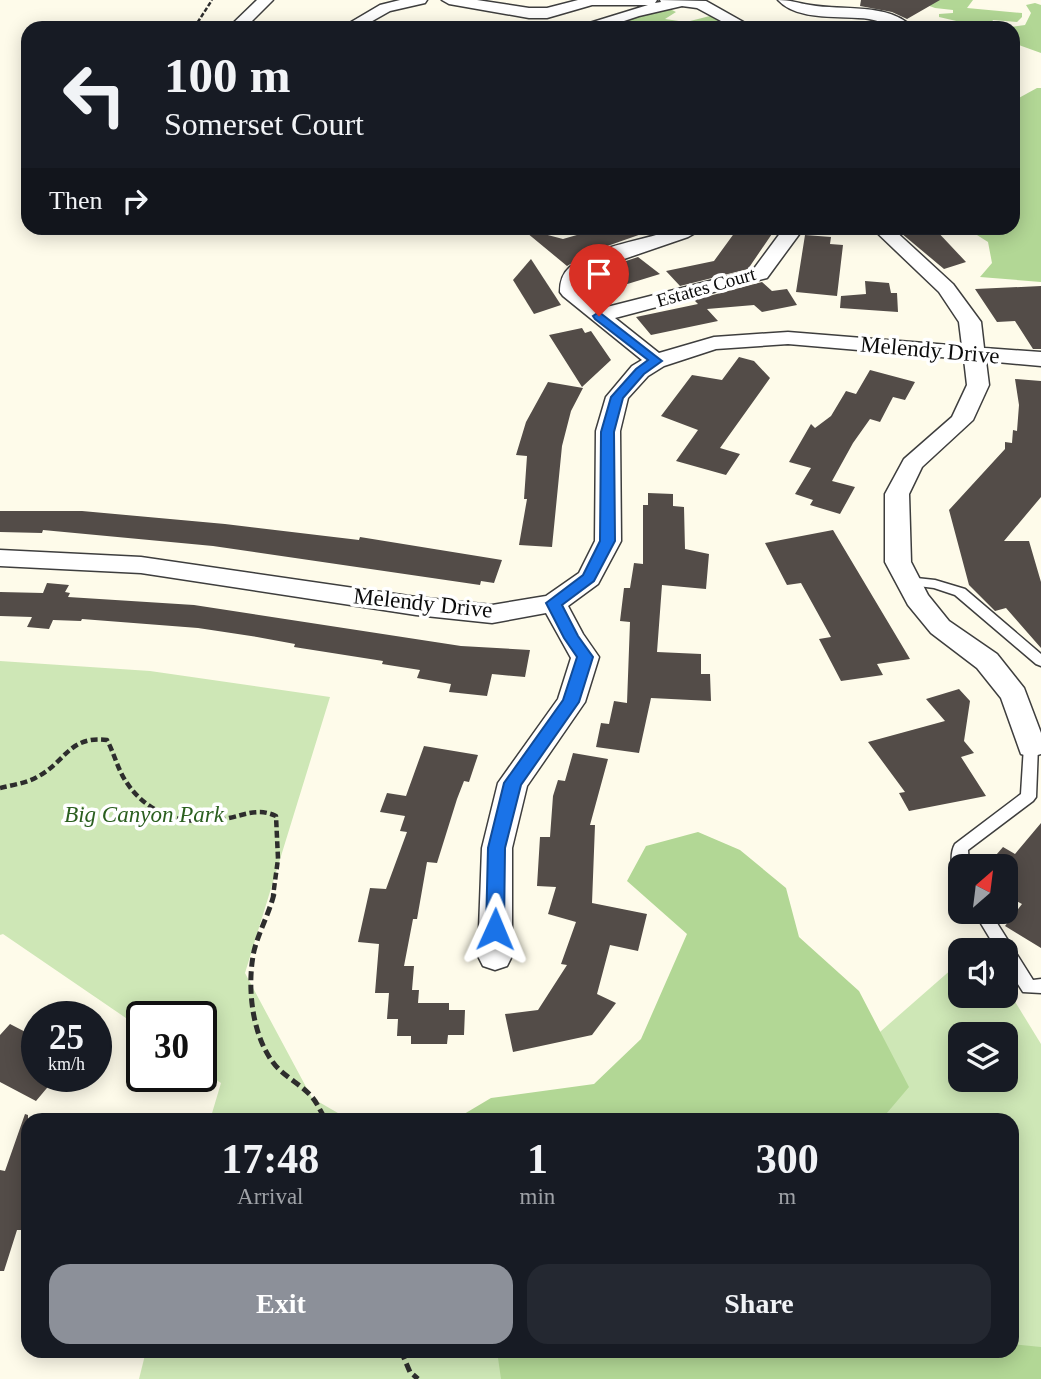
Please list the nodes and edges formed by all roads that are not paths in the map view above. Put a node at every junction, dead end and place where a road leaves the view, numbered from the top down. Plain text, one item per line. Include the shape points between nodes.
1 (266, 0) edge
2 (420, 0) edge
3 (449, 0) edge
4 (650, 0) edge
5 (657, 0) edge
6 (785, 0) edge
7 (591, 1) edge
8 (685, 1) edge
9 (244, 21) edge
10 (362, 21) edge
11 (608, 21) edge
12 (733, 21) edge
13 (891, 21) edge
14 (679, 235) edge
15 (789, 235) edge
16 (889, 235) edge
17 (599, 316) junction
18 (975, 354) junction
19 (1041, 359) edge
20 (656, 361) junction
21 (0, 558) edge
22 (906, 580) junction
23 (554, 603) junction
24 (1041, 661) edge
25 (1031, 746) joint
26 (1035, 797) edge
27 (960, 854) edge
28 (495, 956) dead end
29 (1018, 970) edge
30 (1041, 986) edge

1 - 9 street
2 - 10 street via 385,8
3 - 7 street via 528,13 547,13
4 - 7 street
5 - 8 street
6 - 13 street via 801,7
8 - 11 street
8 - 12 street
14 - 17 street via 575,272 570,292
15 - 17 street, Estates Court via 760,274
16 - 18 street via 946,288 970,322
17 - 20 street
18 - 19 street, Melendy Drive
18 - 20 street, Melendy Drive via 753,338 715,342
18 - 22 street via 978,384 962,420 912,464 897,494 898,562
20 - 23 street, Melendy Drive via 640,371 617,397 608,432 608,541 589,578
21 - 23 street, Melendy Drive via 141,565 492,614
22 - 24 lane via 960,592
22 - 25 street via 940,626 987,662 1014,695
23 - 28 street via 585,657 570,702 513,783 497,848
25 - 26 lane
26 - 27 lane via 960,848
29 - 30 lane via 1029,987

